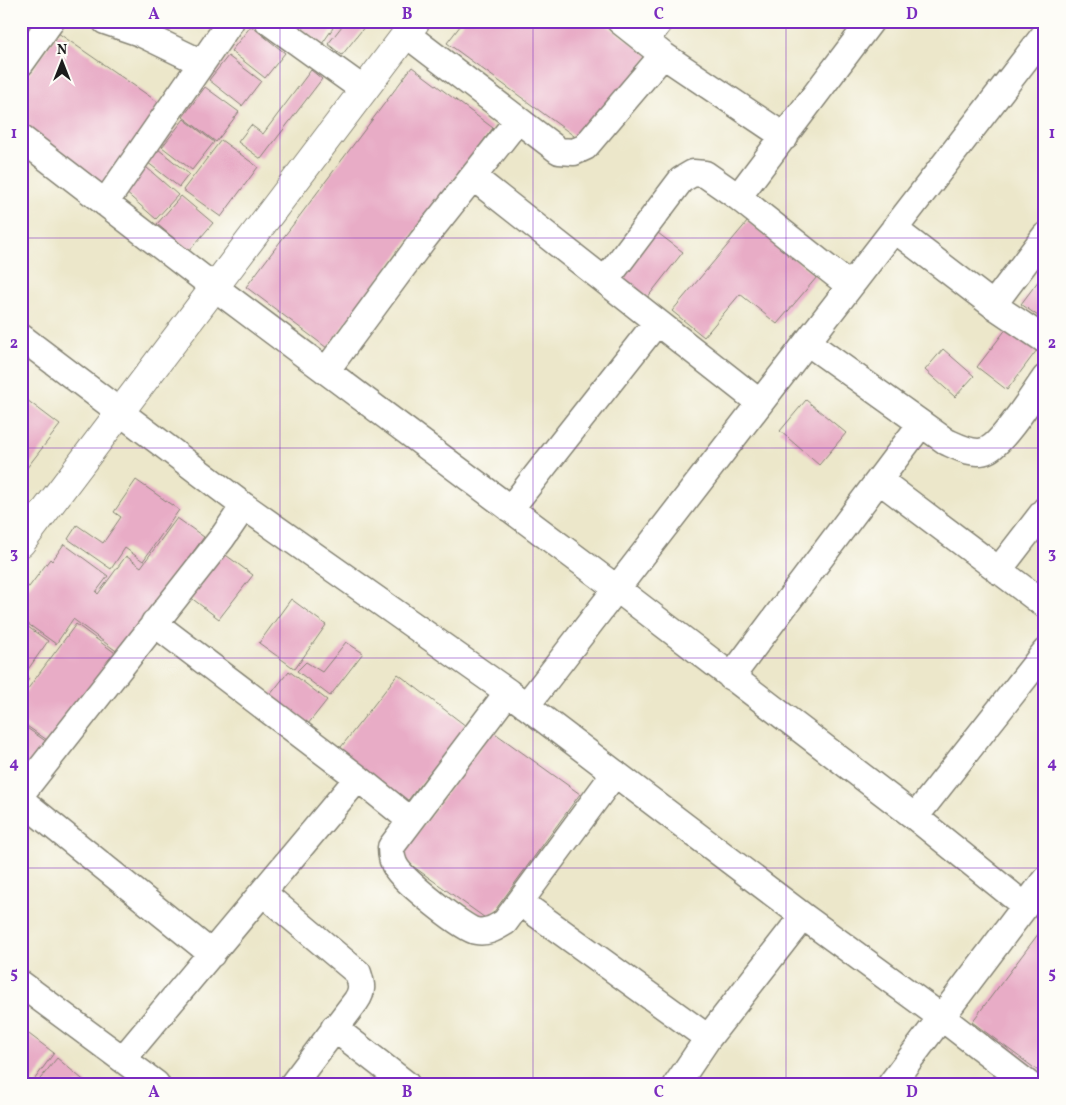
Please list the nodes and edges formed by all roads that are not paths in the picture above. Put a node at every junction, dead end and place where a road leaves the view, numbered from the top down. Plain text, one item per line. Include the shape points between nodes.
1 (51, 21) edge
2 (105, 21) edge
3 (231, 21) edge
4 (268, 21) edge
5 (620, 21) edge
6 (871, 21) edge
7 (1032, 21) edge
8 (411, 28) edge
9 (1045, 32) edge
10 (656, 39) edge
11 (21, 63) edge
12 (202, 63) junction
13 (364, 90) junction
14 (517, 121) junction
15 (785, 137) junction
16 (21, 138) edge
17 (473, 177) junction
18 (738, 197) junction
19 (106, 203) junction
20 (894, 229) junction
21 (1045, 236) edge
22 (605, 281) junction
23 (850, 286) junction
24 (214, 288) junction
25 (992, 304) junction
26 (657, 322) junction
27 (21, 337) edge
28 (1045, 340) edge
29 (807, 342) junction
30 (326, 371) junction
31 (1045, 378) edge
32 (760, 403) junction
33 (120, 412) junction
34 (921, 424) junction
35 (879, 480) junction
36 (244, 506) junction
37 (510, 509) junction
38 (1045, 510) edge
39 (22, 539) edge
40 (998, 571) junction
41 (616, 588) junction
42 (1045, 605) edge
43 (154, 622) junction
44 (1045, 652) edge
45 (731, 677) junction
46 (517, 699) junction
47 (615, 773) junction
48 (358, 778) junction
49 (21, 794) edge
50 (21, 800) edge
51 (915, 817) junction
52 (410, 820) junction
53 (1045, 880) edge
54 (263, 893) junction
55 (520, 902) junction
56 (1025, 906) junction
57 (803, 916) junction
58 (212, 954) junction
59 (21, 984) edge
60 (941, 1017) junction
61 (334, 1028) junction
62 (708, 1038) junction
63 (122, 1059) junction
64 (156, 1084) edge
65 (293, 1084) edge
66 (406, 1084) edge
67 (676, 1084) edge
68 (891, 1084) edge
69 (1028, 1084) edge

1 - 11 street
2 - 12 street via 140,33
3 - 12 street
4 - 13 street
5 - 10 street
6 - 15 street
7 - 9 street
8 - 13 street
8 - 14 street
9 - 20 street
10 - 14 street via 585,147 574,152 558,151
10 - 15 street
12 - 19 street
13 - 24 street
14 - 17 street
15 - 18 street
16 - 19 street
17 - 22 street
17 - 30 street
18 - 22 street via 705,174 694,173 681,180
18 - 23 street
19 - 24 street
20 - 23 street
20 - 25 street
21 - 25 street
22 - 26 street
23 - 29 street
24 - 30 street
24 - 33 street
25 - 28 street
26 - 32 street
26 - 37 street
27 - 33 street
29 - 32 street
29 - 34 street
30 - 37 street
31 - 34 street via 1000,440 986,451 970,451 947,442
32 - 41 street
33 - 36 street
33 - 39 street
34 - 35 street
35 - 40 street
35 - 45 street
36 - 43 street
36 - 46 street
37 - 41 street
38 - 40 street
40 - 42 street
41 - 45 street
41 - 46 street
43 - 48 street
43 - 49 street
44 - 51 street
45 - 51 street
46 - 47 street
46 - 52 street
47 - 55 street
47 - 57 street
48 - 52 street
48 - 54 street
50 - 58 street
51 - 56 street
52 - 55 street via 391,847 392,859 397,870 427,899 474,931 491,931 505,922
53 - 56 street
54 - 58 street
54 - 61 street via 358,973 362,994
55 - 62 street
56 - 60 street
57 - 60 street
57 - 62 street
58 - 63 street
59 - 63 street
60 - 68 street
60 - 69 street
61 - 65 street
61 - 66 street
62 - 67 street
63 - 64 street

